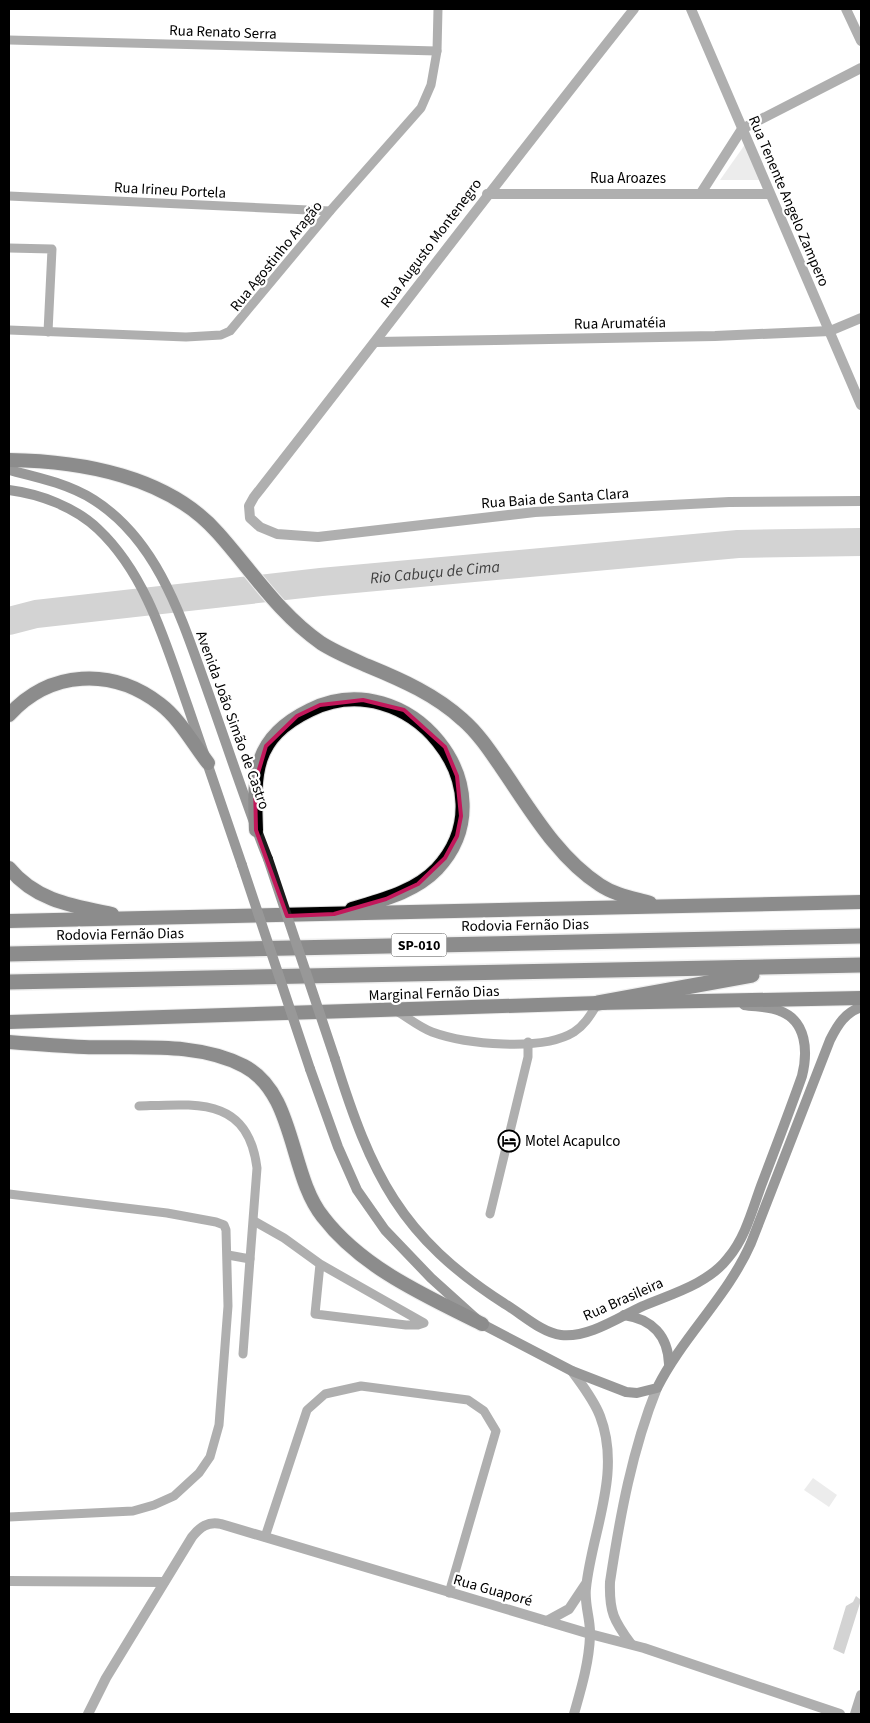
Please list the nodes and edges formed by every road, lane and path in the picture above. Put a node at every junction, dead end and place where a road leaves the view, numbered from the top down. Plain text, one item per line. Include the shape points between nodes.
1 (438, 9) edge
2 (634, 9) edge
3 (691, 9) edge
4 (846, 9) edge
5 (9, 40) edge
6 (861, 42) edge
7 (437, 51) junction
8 (861, 68) edge
9 (742, 129) junction
10 (701, 192) junction
11 (487, 194) junction
12 (769, 194) junction
13 (9, 196) edge
14 (330, 211) junction
15 (9, 248) edge
16 (861, 318) edge
17 (9, 330) edge
18 (830, 331) junction
19 (48, 332) junction
20 (376, 342) junction
21 (861, 405) edge
22 (9, 460) edge
23 (9, 470) edge
24 (9, 490) edge
25 (254, 497) joint
26 (861, 501) edge
27 (9, 715) edge
28 (208, 763) junction
29 (256, 830) junction
30 (9, 868) edge
31 (861, 902) edge
32 (665, 907) junction
33 (334, 914) junction
34 (140, 919) junction
35 (9, 921) edge
36 (861, 936) edge
37 (9, 954) edge
38 (861, 965) edge
39 (800, 966) junction
40 (9, 982) edge
41 (861, 998) edge
42 (723, 1002) junction
43 (598, 1003) junction
44 (861, 1006) edge
45 (395, 1010) junction
46 (9, 1022) edge
47 (9, 1042) edge
48 (528, 1042) junction
49 (335, 1058) joint
50 (140, 1106) dead end
51 (9, 1194) edge
52 (490, 1214) dead end
53 (254, 1220) junction
54 (228, 1255) junction
55 (250, 1259) junction
56 (320, 1264) junction
57 (623, 1315) junction
58 (482, 1324) junction
59 (243, 1354) dead end
60 (669, 1364) junction
61 (572, 1371) junction
62 (657, 1388) junction
63 (9, 1518) edge
64 (265, 1537) junction
65 (9, 1581) edge
66 (164, 1582) junction
67 (586, 1582) junction
68 (448, 1593) junction
69 (547, 1621) junction
70 (590, 1634) junction
71 (631, 1644) junction
72 (861, 1695) edge
73 (88, 1714) edge
74 (574, 1714) edge
75 (840, 1714) edge
76 (855, 1714) edge

1 - 7 lane, Rua Agostinho Aragão
2 - 11 street, Rua Augusto Montenegro
3 - 9 street, Rua Tenente Angelo Zampero
4 - 6 street
5 - 7 lane, Rua Renato Serra
7 - 14 lane, Rua Agostinho Aragão via 431,85 421,108
8 - 9 street
9 - 10 street
9 - 12 street, Rua Tenente Angelo Zampero
10 - 11 street, Rua Aroazes
10 - 12 street, Rua Aroazes
11 - 20 street, Rua Augusto Montenegro
12 - 18 street, Rua Tenente Angelo Zampero
13 - 14 lane, Rua Irineu Portela
14 - 19 lane, Rua Agostinho Aragão via 230,331 221,335 186,337
15 - 19 lane via 52,249
16 - 18 street, Rua Arumatéia
17 - 19 lane, Rua Agostinho Aragão
18 - 20 street, Rua Arumatéia
18 - 21 street, Rua Tenente Angelo Zampero
20 - 25 street, Rua Augusto Montenegro
22 - 32 highway via 88,468 155,488 188,506 219,534 295,624 322,644 427,693 465,720 542,825 581,870 601,886 619,894
23 - 29 main road, Avenida João Simão de Castro via 74,490 94,500 134,534 161,575 186,633
24 - 28 main road via 66,507 97,527 116,547 162,633
25 - 26 street, Rua Baia de Santa Clara via 248,512 260,527 287,536 313,537 535,512 729,502
27 - 28 highway via 38,690 64,681 88,678 113,682 140,691 161,704
28 - 58 main road, bridge via 310,1069 338,1147 358,1190 386,1230 431,1278
29 - 33 highway via 258,764 266,746 297,716 320,705 348,699 363,700 404,710 429,729 445,748 457,776 461,792 457,836 436,870 418,884 386,899
29 - 49 main road, Avenida João Simão de Castro, bridge
30 - 34 highway via 29,888 60,903
31 - 32 highway, SP-010
32 - 33 highway, SP-010
33 - 34 highway, SP-010
34 - 35 highway, SP-010
36 - 37 highway, Rodovia Fernão Dias / SP-010
38 - 39 highway, SP-010
39 - 40 highway, SP-010
39 - 43 highway
41 - 42 highway, Marginal Fernão Dias
42 - 43 highway, Marginal Fernão Dias
42 - 57 main road, Rua Brasileira via 773,1009 792,1018 805,1042 806,1061 802,1076 741,1238 729,1258 700,1281
43 - 45 highway, Marginal Fernão Dias
43 - 48 lane via 585,1023 573,1033 552,1040
44 - 60 main road via 838,1022 738,1270
45 - 46 highway, Marginal Fernão Dias
45 - 48 lane via 430,1032 463,1041
47 - 58 highway via 183,1050 216,1055 246,1067 263,1081 276,1099 311,1199 341,1238 420,1293
48 - 52 lane via 528,1057
49 - 57 main road, Rua Brasileira via 356,1124 375,1169 402,1214 437,1254 488,1293 549,1332 574,1335
50 - 53 lane via 206,1108 236,1117 247,1131 256,1154
51 - 54 lane via 216,1222 224,1225 226,1230
53 - 55 lane
53 - 56 lane
54 - 55 lane
54 - 63 lane via 220,1425 210,1457 199,1473 174,1496 154,1506 133,1511
55 - 59 lane
56 - 56 lane via 315,1314 398,1324 424,1323
57 - 60 main road via 635,1317 657,1329 668,1351
58 - 61 main road
60 - 62 main road
61 - 62 main road via 626,1392
61 - 67 street via 600,1416 607,1440 608,1482
62 - 71 street via 643,1422 631,1468 610,1582 613,1620
64 - 66 street, Rua Guaporé via 221,1524 206,1524 197,1530
64 - 68 street, Rua Guaporé
64 - 68 lane via 307,1410 325,1394 361,1386 468,1400 484,1411 496,1431
65 - 66 street
66 - 73 street, Rua Guaporé
67 - 69 street via 569,1608
67 - 70 street via 585,1608
68 - 69 street, Rua Guaporé
69 - 70 street, Rua Guaporé
70 - 71 street, Rua Guaporé
70 - 74 street
71 - 75 street, Rua Guaporé
72 - 76 street

